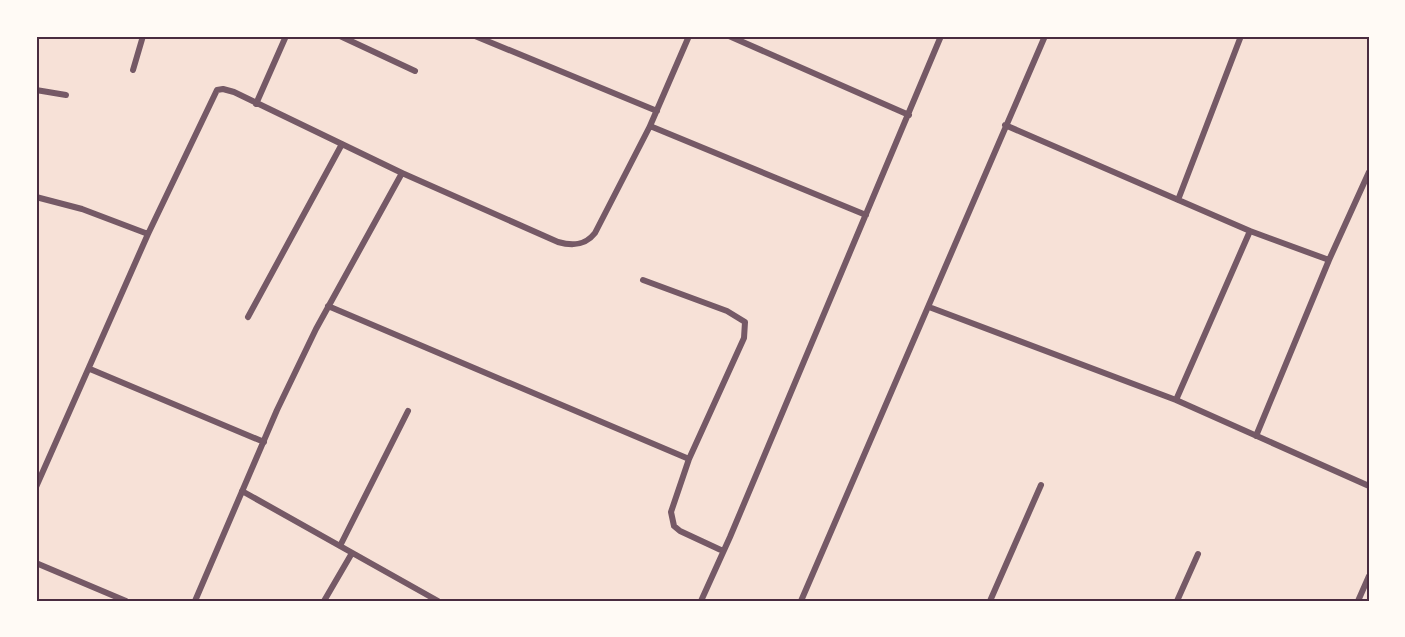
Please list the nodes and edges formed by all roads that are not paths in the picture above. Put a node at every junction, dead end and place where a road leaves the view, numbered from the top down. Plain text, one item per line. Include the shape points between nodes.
1 (143, 36) edge
2 (286, 36) edge
3 (340, 36) edge
4 (475, 36) edge
5 (688, 36) edge
6 (729, 36) edge
7 (941, 36) edge
8 (1045, 36) edge
9 (1240, 36) edge
10 (133, 70) dead end
11 (415, 71) dead end
12 (36, 90) edge
13 (66, 95) dead end
14 (256, 104) junction
15 (657, 111) junction
16 (909, 115) junction
17 (1005, 125) junction
18 (650, 126) junction
19 (342, 144) junction
20 (1369, 171) edge
21 (402, 173) junction
22 (36, 197) edge
23 (1178, 200) junction
24 (866, 214) junction
25 (1250, 231) junction
26 (148, 234) junction
27 (1329, 260) junction
28 (643, 280) dead end
29 (328, 306) junction
30 (929, 307) junction
31 (248, 317) dead end
32 (90, 369) junction
33 (1176, 400) junction
34 (408, 411) dead end
35 (1256, 436) junction
36 (264, 442) junction
37 (689, 459) junction
38 (1041, 485) dead end
39 (1369, 486) edge
40 (36, 487) edge
41 (242, 491) junction
42 (340, 546) junction
43 (723, 551) junction
44 (352, 553) junction
45 (1198, 554) dead end
46 (36, 563) edge
47 (1369, 576) edge
48 (126, 601) edge
49 (195, 601) edge
50 (324, 601) edge
51 (438, 601) edge
52 (701, 601) edge
53 (801, 601) edge
54 (990, 601) edge
55 (1177, 601) edge
56 (1358, 601) edge

1 - 10 street
2 - 14 street
3 - 11 street
4 - 15 street
5 - 15 street
6 - 16 street
7 - 16 street
8 - 17 street
9 - 23 street
12 - 13 street
14 - 19 street
14 - 26 street via 223,88 217,90
15 - 18 street
16 - 24 street
17 - 23 street
17 - 30 street
18 - 21 street via 595,233 580,244 558,242
18 - 24 street
19 - 21 street
19 - 31 street
20 - 27 street
21 - 29 street
22 - 26 street via 82,209
23 - 25 street
24 - 43 street
25 - 27 street
25 - 33 street
26 - 32 street
27 - 35 street
28 - 37 street via 727,311 745,322 744,338
29 - 36 street
29 - 37 street
30 - 33 street
30 - 53 street
32 - 36 street
32 - 40 street
33 - 35 street
34 - 42 street
35 - 39 street
36 - 41 street
37 - 43 street via 671,512 674,526
38 - 54 street
41 - 42 street
41 - 49 street
42 - 44 street
43 - 52 street
44 - 50 street
44 - 51 street
45 - 55 street
46 - 48 street
47 - 56 street

